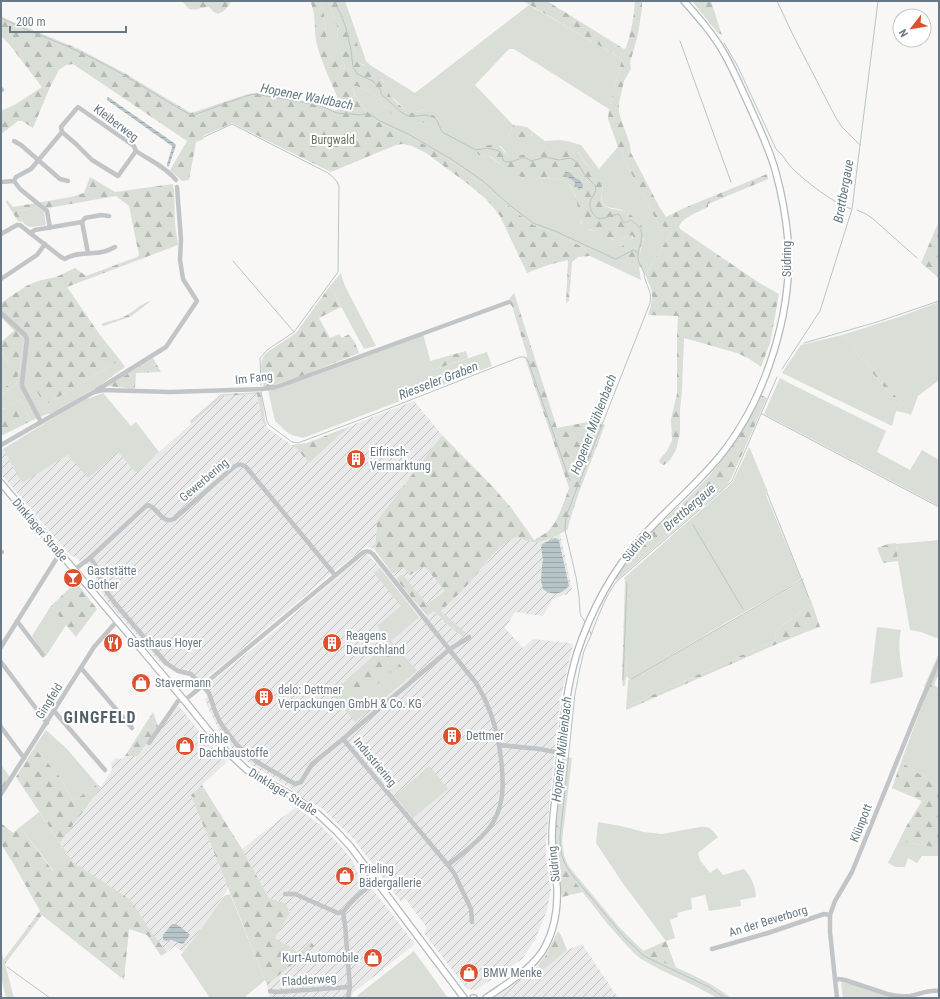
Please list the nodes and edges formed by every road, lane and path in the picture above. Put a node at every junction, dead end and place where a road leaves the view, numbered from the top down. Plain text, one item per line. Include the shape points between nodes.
1 (684, 1) edge
2 (62, 132) junction
3 (14, 141) dead end
4 (136, 151) junction
5 (38, 160) junction
6 (176, 180) dead end
7 (14, 181) junction
8 (68, 181) dead end
9 (1, 182) edge
10 (177, 187) dead end
11 (109, 216) dead end
12 (82, 222) junction
13 (50, 228) junction
14 (30, 233) junction
15 (1, 234) edge
16 (45, 244) junction
17 (115, 247) dead end
18 (88, 253) junction
19 (1, 279) edge
20 (509, 302) dead end
21 (1, 313) edge
22 (94, 392) junction
23 (41, 422) junction
24 (1, 445) edge
25 (1, 483) edge
26 (60, 553) junction
27 (90, 558) junction
28 (74, 570) junction
29 (335, 575) junction
30 (17, 621) junction
31 (117, 621) junction
32 (468, 637) dead end
33 (1, 647) edge
34 (450, 649) junction
35 (43, 655) dead end
36 (939, 661) edge
37 (1, 662) edge
38 (81, 668) junction
39 (202, 686) junction
40 (184, 700) junction
41 (54, 711) junction
42 (47, 722) junction
43 (1, 727) edge
44 (132, 728) dead end
45 (343, 739) junction
46 (149, 743) dead end
47 (499, 745) junction
48 (560, 752) junction
49 (24, 758) junction
50 (105, 770) dead end
51 (1, 794) edge
52 (448, 865) junction
53 (377, 881) junction
54 (285, 894) dead end
55 (343, 912) junction
56 (830, 915) junction
57 (472, 922) dead end
58 (712, 949) dead end
59 (835, 980) junction
60 (350, 987) junction
61 (939, 990) edge
62 (270, 991) dead end
63 (348, 998) edge
64 (464, 998) edge
65 (486, 998) edge
66 (837, 998) edge

1 - 48 main road, Südring via 712,35 731,67 761,132 776,174 788,241 784,307 769,368 740,428 709,469 626,556 600,597 572,673
2 - 4 street via 92,160 118,176
2 - 4 street, Kleiberweg via 61,127 78,107 134,146
2 - 5 street, Kleiberweg
3 - 5 street
4 - 6 street, Kleiberweg
5 - 7 street, Kleiberweg via 31,169 16,177
5 - 8 street via 60,179
7 - 9 street
7 - 13 street via 47,211
10 - 22 street via 183,279 197,301 166,347
11 - 12 street via 85,218
12 - 13 street
12 - 18 street
13 - 14 street
14 - 15 street via 17,225
14 - 16 street
16 - 18 street via 65,259
16 - 19 street via 37,255
17 - 18 street via 108,251
20 - 22 street, Im Fang via 269,388
21 - 23 street via 27,339 22,386
22 - 23 street, Im Fang
23 - 24 street, Im Fang
25 - 26 main road, Dinklager Straße
26 - 28 main road, Dinklager Straße
26 - 30 street
27 - 28 street, Gewerbering
27 - 29 street, Gewerbering via 147,505 152,506 163,518 170,521 239,464 246,467
27 - 39 street via 98,568 106,592 161,658 178,671 192,674
28 - 31 main road, Dinklager Straße
29 - 34 street via 364,551 373,554
29 - 39 street
30 - 33 street
30 - 35 street
31 - 38 street, Gingfeld via 98,642
31 - 40 main road, Dinklager Straße
32 - 34 street
34 - 45 street
34 - 47 street via 487,702
36 - 56 street, Klünpott via 855,865
37 - 42 street
38 - 41 street, Gingfeld
38 - 44 street
39 - 40 street
39 - 45 street, Industriering via 209,693 220,722 238,745 257,762 295,784 302,782 312,764
40 - 46 street via 178,701 173,707
40 - 53 main road, Dinklager Straße via 221,746 247,770 296,798 318,814 350,846
41 - 42 street, Gingfeld
41 - 50 street
42 - 49 street, Gingfeld
43 - 49 street
45 - 52 street, Industriering
47 - 48 street
47 - 52 street via 503,781 495,820 484,835
48 - 65 main road, Südring via 552,834 557,896 552,931 535,960
49 - 51 street, Gingfeld
52 - 57 street, Industriering via 471,909
53 - 55 street
53 - 64 main road, Dinklager Straße
54 - 55 street via 295,894 338,913
55 - 60 street, Fladderweg
56 - 58 street, An der Beverborg via 824,914
56 - 59 street, Klünpott
59 - 61 street via 845,980 894,996 911,996
59 - 66 street, Klünpott
60 - 62 street, Fladderweg
60 - 63 street, Fladderweg

